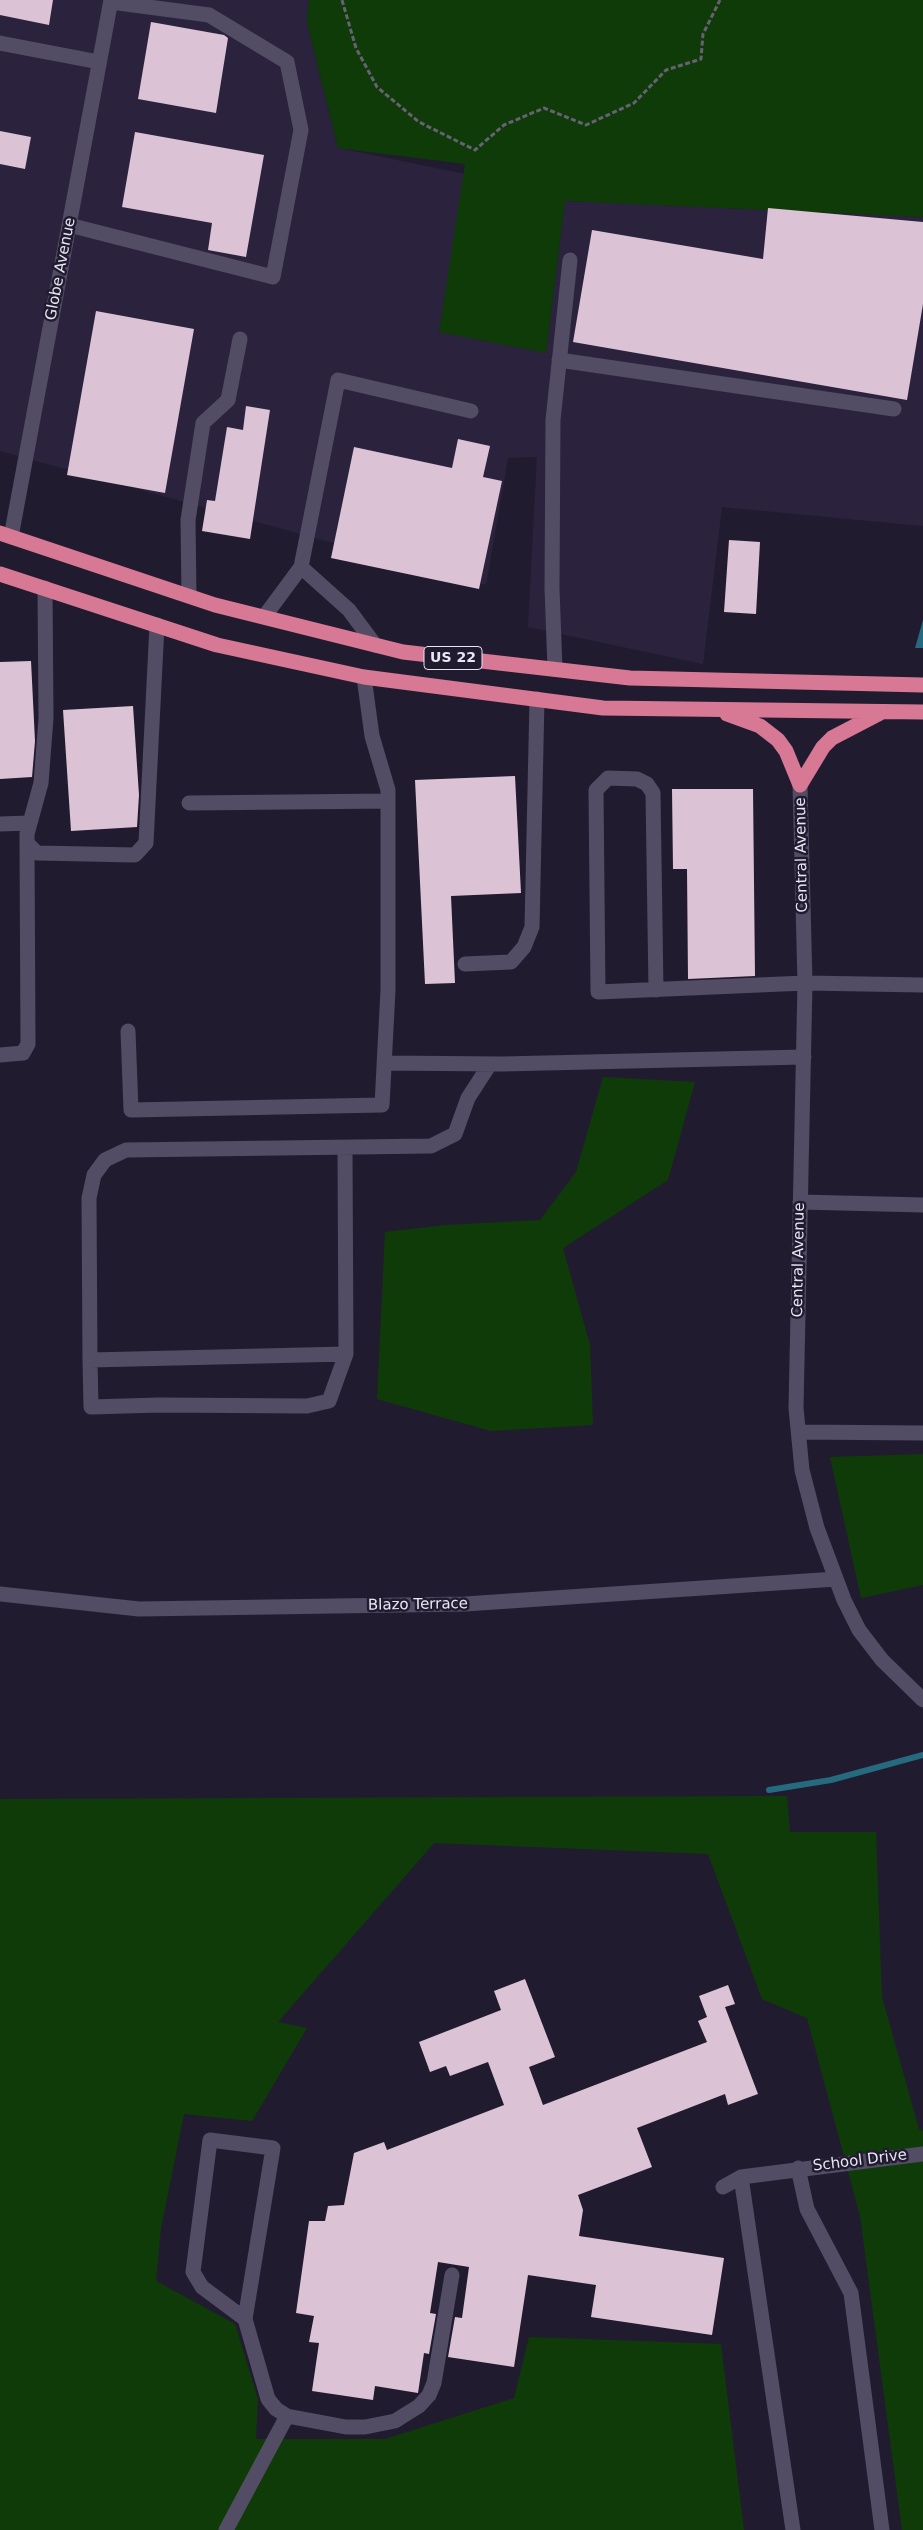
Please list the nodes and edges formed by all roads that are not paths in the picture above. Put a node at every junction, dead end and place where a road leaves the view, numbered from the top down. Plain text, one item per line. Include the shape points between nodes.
1 (111, 1) edge
2 (0, 43) edge
3 (99, 62) junction
4 (69, 225) junction
5 (570, 260) dead end
6 (240, 339) dead end
7 (559, 360) junction
8 (894, 410) dead end
9 (471, 411) dead end
10 (6, 535) edge
11 (301, 567) junction
12 (0, 574) edge
13 (45, 588) junction
14 (189, 596) junction
15 (264, 617) junction
16 (157, 625) junction
17 (375, 645) junction
18 (555, 669) junction
19 (364, 677) junction
20 (923, 684) edge
21 (537, 699) junction
22 (716, 710) junction
23 (883, 712) junction
24 (923, 712) edge
25 (800, 785) junction
26 (388, 801) junction
27 (190, 803) dead end
28 (29, 823) junction
29 (0, 824) edge
30 (27, 843) junction
31 (465, 964) dead end
32 (805, 983) junction
33 (923, 985) edge
34 (656, 990) junction
35 (128, 1031) dead end
36 (0, 1055) edge
37 (804, 1057) junction
38 (384, 1063) junction
39 (490, 1064) junction
40 (345, 1149) junction
41 (800, 1202) junction
42 (923, 1204) edge
43 (346, 1354) junction
44 (90, 1360) junction
45 (799, 1432) junction
46 (923, 1433) edge
47 (836, 1579) junction
48 (0, 1594) edge
49 (923, 1700) edge
50 (923, 2154) edge
51 (798, 2168) junction
52 (741, 2177) junction
53 (723, 2187) dead end
54 (452, 2275) dead end
55 (244, 2319) junction
56 (287, 2416) junction
57 (226, 2530) edge
58 (792, 2530) edge
59 (882, 2530) edge

1 - 3 street, Globe Avenue
1 - 4 street via 209,15 287,62 301,130 273,277
2 - 3 street
3 - 4 street, Globe Avenue
4 - 10 street, Globe Avenue
5 - 7 street
6 - 14 street via 228,400 203,422 188,520
7 - 8 street
7 - 18 street via 553,420
9 - 11 street via 338,380
10 - 14 highway, US 22
11 - 15 street
11 - 17 street via 349,610
12 - 13 highway, US 22
13 - 16 highway, US 22
13 - 28 street via 46,718 41,783
14 - 15 highway, US 22
15 - 17 highway, US 22
16 - 19 highway, US 22 via 217,645
16 - 30 street via 146,843 135,855 37,853
17 - 18 highway, US 22 via 403,652
18 - 20 highway, US 22 via 630,678
19 - 21 highway, US 22
19 - 26 street via 372,736 388,790
21 - 22 highway, US 22 via 602,708
21 - 31 street via 532,927 524,947 511,962
22 - 23 highway, US 22
22 - 25 highway via 769,732 786,751
23 - 24 highway, US 22
23 - 25 highway via 832,738 823,746
25 - 32 street, Central Avenue
26 - 27 street
26 - 38 street via 388,990
28 - 29 street
28 - 30 street
30 - 36 street via 28,1044 23,1053
32 - 33 street
32 - 34 street
32 - 37 street, Central Avenue
34 - 34 street via 653,792 637,779 608,778 596,790 598,992
35 - 38 street via 131,1110 382,1106
37 - 39 street
37 - 41 street, Central Avenue
38 - 39 street
39 - 40 street via 468,1098 455,1134 431,1146
40 - 43 street
40 - 44 street via 126,1150 105,1160 94,1175 89,1198
41 - 42 street
41 - 45 street, Central Avenue via 796,1408
43 - 44 street
43 - 44 street via 329,1401 307,1406 91,1407
45 - 46 street
45 - 47 street, Central Avenue via 802,1470 817,1528
47 - 48 street, Blazo Terrace via 445,1604 139,1609
47 - 49 street, Central Avenue via 859,1630 882,1660
50 - 51 street, School Drive
51 - 52 street, School Drive
51 - 59 street via 807,2209 852,2293
52 - 53 street
52 - 58 street
54 - 56 street via 434,2383 420,2406 396,2421 364,2428
55 - 55 street via 272,2148 210,2140 194,2272 202,2287
55 - 56 street via 268,2399
56 - 57 street

